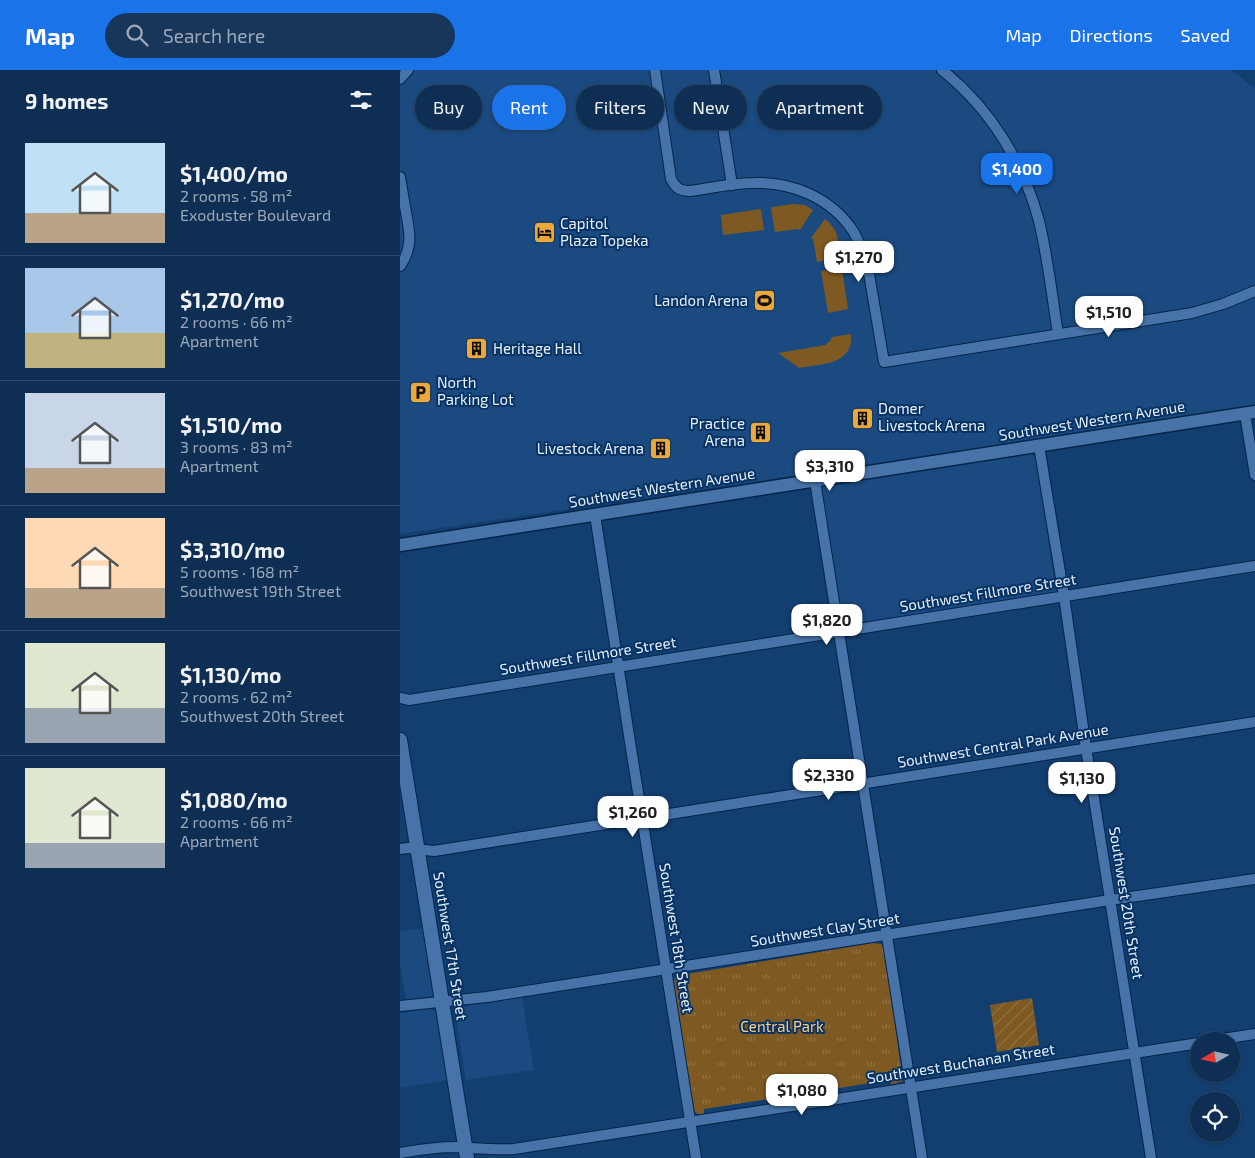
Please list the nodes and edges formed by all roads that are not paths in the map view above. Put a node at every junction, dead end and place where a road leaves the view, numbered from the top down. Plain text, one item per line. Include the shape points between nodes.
1 (408, 70) edge
2 (655, 70) edge
3 (714, 70) edge
4 (942, 70) edge
5 (400, 79) edge
6 (400, 177) edge
7 (732, 185) junction
8 (400, 266) edge
9 (1255, 291) edge
10 (1058, 334) junction
11 (1250, 413) edge
12 (1039, 446) junction
13 (1255, 474) edge
14 (815, 480) junction
15 (595, 514) junction
16 (400, 545) edge
17 (1255, 566) edge
18 (1064, 596) junction
19 (839, 631) junction
20 (618, 667) junction
21 (400, 698) edge
22 (1255, 722) edge
23 (400, 740) edge
24 (1086, 748) junction
25 (863, 784) junction
26 (642, 818) junction
27 (400, 849) edge
28 (418, 850) junction
29 (1255, 878) edge
30 (1110, 900) junction
31 (887, 935) junction
32 (666, 970) junction
33 (442, 1002) junction
34 (400, 1006) edge
35 (1255, 1034) edge
36 (1240, 1036) edge
37 (1190, 1044) edge
38 (1134, 1053) junction
39 (911, 1087) junction
40 (690, 1121) junction
41 (400, 1153) edge
42 (466, 1153) edge
43 (696, 1158) edge
44 (922, 1158) edge
45 (1151, 1158) edge

1 - 5 street
2 - 7 street via 671,179 677,189 690,191
3 - 7 street
4 - 10 street via 988,116 1025,180 1042,237
6 - 8 street via 410,235 407,254
7 - 10 street via 773,183 798,188 823,201 845,221 854,232 867,262 884,362
9 - 10 street via 1192,313
11 - 12 street, Southwest Western Avenue
11 - 13 street
12 - 14 street, Southwest Western Avenue
12 - 18 street, Southwest 20th Street
14 - 15 street, Southwest Western Avenue
14 - 19 street
15 - 16 street, Southwest Western Avenue
15 - 20 street, Southwest 18th Street
17 - 18 street, Southwest Fillmore Street
18 - 19 street, Southwest Fillmore Street
18 - 24 street, Southwest 20th Street
19 - 20 street, Southwest Fillmore Street
19 - 25 street
20 - 21 street, Southwest Fillmore Street via 410,700
20 - 26 street, Southwest 18th Street
22 - 24 street, Southwest Central Park Avenue
23 - 28 main road, Southwest 17th Street
24 - 25 street, Southwest Central Park Avenue
24 - 30 street, Southwest 20th Street
25 - 26 street, Southwest Central Park Avenue
25 - 31 street
26 - 28 street, Southwest Central Park Avenue via 434,851
26 - 32 street, Southwest 18th Street
27 - 28 street, Southwest Central Park Avenue
28 - 33 main road, Southwest 17th Street
29 - 30 street, Southwest Clay Street
30 - 31 street, Southwest Clay Street
30 - 38 street, Southwest 20th Street
31 - 32 street, Southwest Clay Street
31 - 39 street
32 - 33 street, Southwest Clay Street
32 - 40 street, Southwest 18th Street
33 - 34 street, Southwest Clay Street
33 - 42 main road, Southwest 17th Street
35 - 36 street
37 - 38 street, Southwest Buchanan Street
38 - 39 street, Southwest Buchanan Street
38 - 45 street, Southwest 20th Street
39 - 40 street, Southwest Buchanan Street
39 - 44 street
40 - 42 street, Southwest Buchanan Street via 514,1149
40 - 43 street, Southwest 18th Street
41 - 42 street, Southwest Buchanan Street via 455,1147

